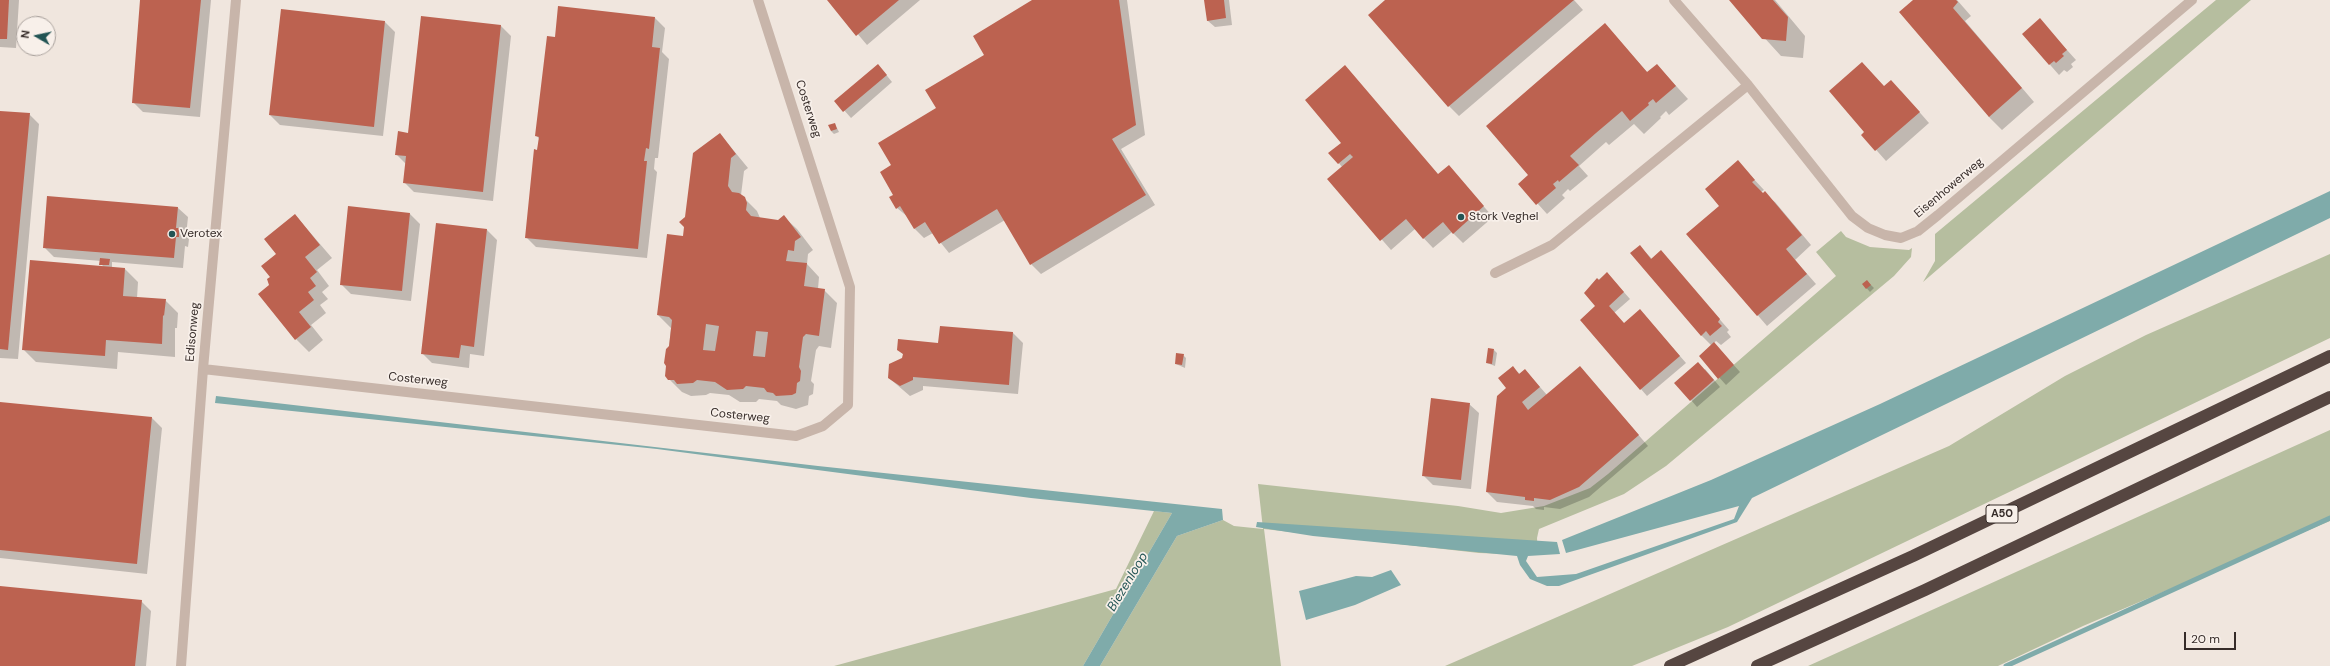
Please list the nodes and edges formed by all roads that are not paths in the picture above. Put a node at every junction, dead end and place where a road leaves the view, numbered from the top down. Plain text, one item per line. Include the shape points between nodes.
1 (236, 0) edge
2 (758, 0) edge
3 (1674, 0) edge
4 (2192, 0) edge
5 (1748, 85) junction
6 (1495, 273) dead end
7 (2330, 356) edge
8 (203, 369) junction
9 (2330, 397) edge
10 (181, 666) edge
11 (1670, 666) edge
12 (1757, 666) edge

1 - 8 street, Edisonweg
2 - 8 street, Costerweg via 850,287 848,405 823,426 796,436
3 - 5 street, Eisenhowerweg
4 - 5 street, Eisenhowerweg via 1938,215 1918,231 1901,238 1868,228 1852,216
5 - 6 street via 1552,245
7 - 11 highway, A50 via 1913,556
8 - 10 street, Edisonweg
9 - 12 highway via 1925,590

